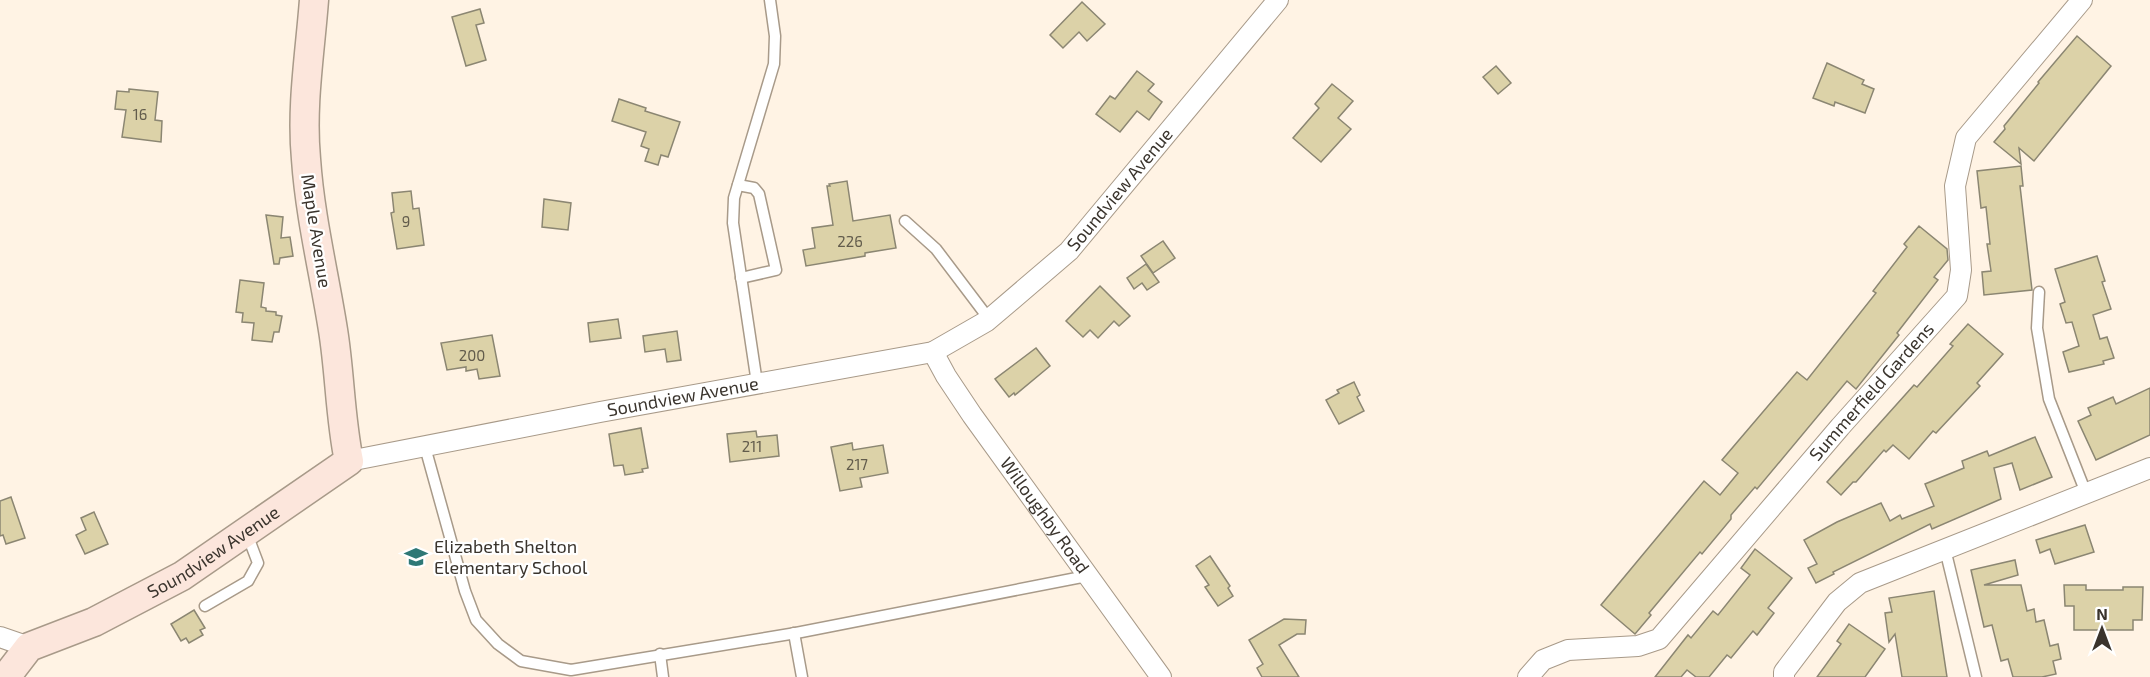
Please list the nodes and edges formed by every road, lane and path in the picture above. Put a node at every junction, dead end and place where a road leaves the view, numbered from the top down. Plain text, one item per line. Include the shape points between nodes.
1 (314, 0) edge
2 (770, 0) edge
3 (1278, 0) edge
4 (2082, 0) edge
5 (738, 185) junction
6 (905, 221) dead end
7 (741, 278) junction
8 (2039, 292) dead end
9 (989, 319) junction
10 (933, 352) junction
11 (757, 383) junction
12 (425, 447) junction
13 (349, 461) junction
14 (2150, 468) edge
15 (2086, 493) junction
16 (246, 531) junction
17 (1945, 549) junction
18 (1088, 576) junction
19 (205, 606) dead end
20 (794, 633) junction
21 (0, 637) edge
22 (29, 646) junction
23 (660, 654) junction
24 (6, 677) edge
25 (663, 677) edge
26 (802, 677) edge
27 (1161, 677) edge
28 (1528, 677) edge
29 (1784, 677) edge
30 (1976, 677) edge

1 - 13 main road, Maple Avenue via 306,87 305,157
2 - 5 lane via 774,64
3 - 9 street, Soundview Avenue via 1069,251
4 - 28 street, Summerfield Gardens via 1966,138 1954,186 1960,270 1957,296 1659,639 1638,646 1568,650 1543,660
5 - 7 lane via 733,223
5 - 7 lane via 754,188 759,194 776,270
6 - 9 lane via 936,249
7 - 11 lane
8 - 15 lane via 2037,328 2049,399
9 - 10 street, Soundview Avenue
10 - 11 street, Soundview Avenue
10 - 18 street, Willoughby Road via 972,415
11 - 12 street, Soundview Avenue
12 - 13 street, Soundview Avenue
12 - 23 lane via 465,591 476,620 498,644 521,661 570,670
13 - 16 main road, Soundview Avenue
14 - 15 street
15 - 17 street
16 - 19 lane via 258,563 248,581
16 - 22 main road, Soundview Avenue via 182,576 94,622
17 - 29 street via 1860,583 1838,602
17 - 30 lane
18 - 20 lane
18 - 27 street, Willoughby Road
20 - 23 lane
20 - 26 lane
21 - 22 street
22 - 24 main road
23 - 25 lane

